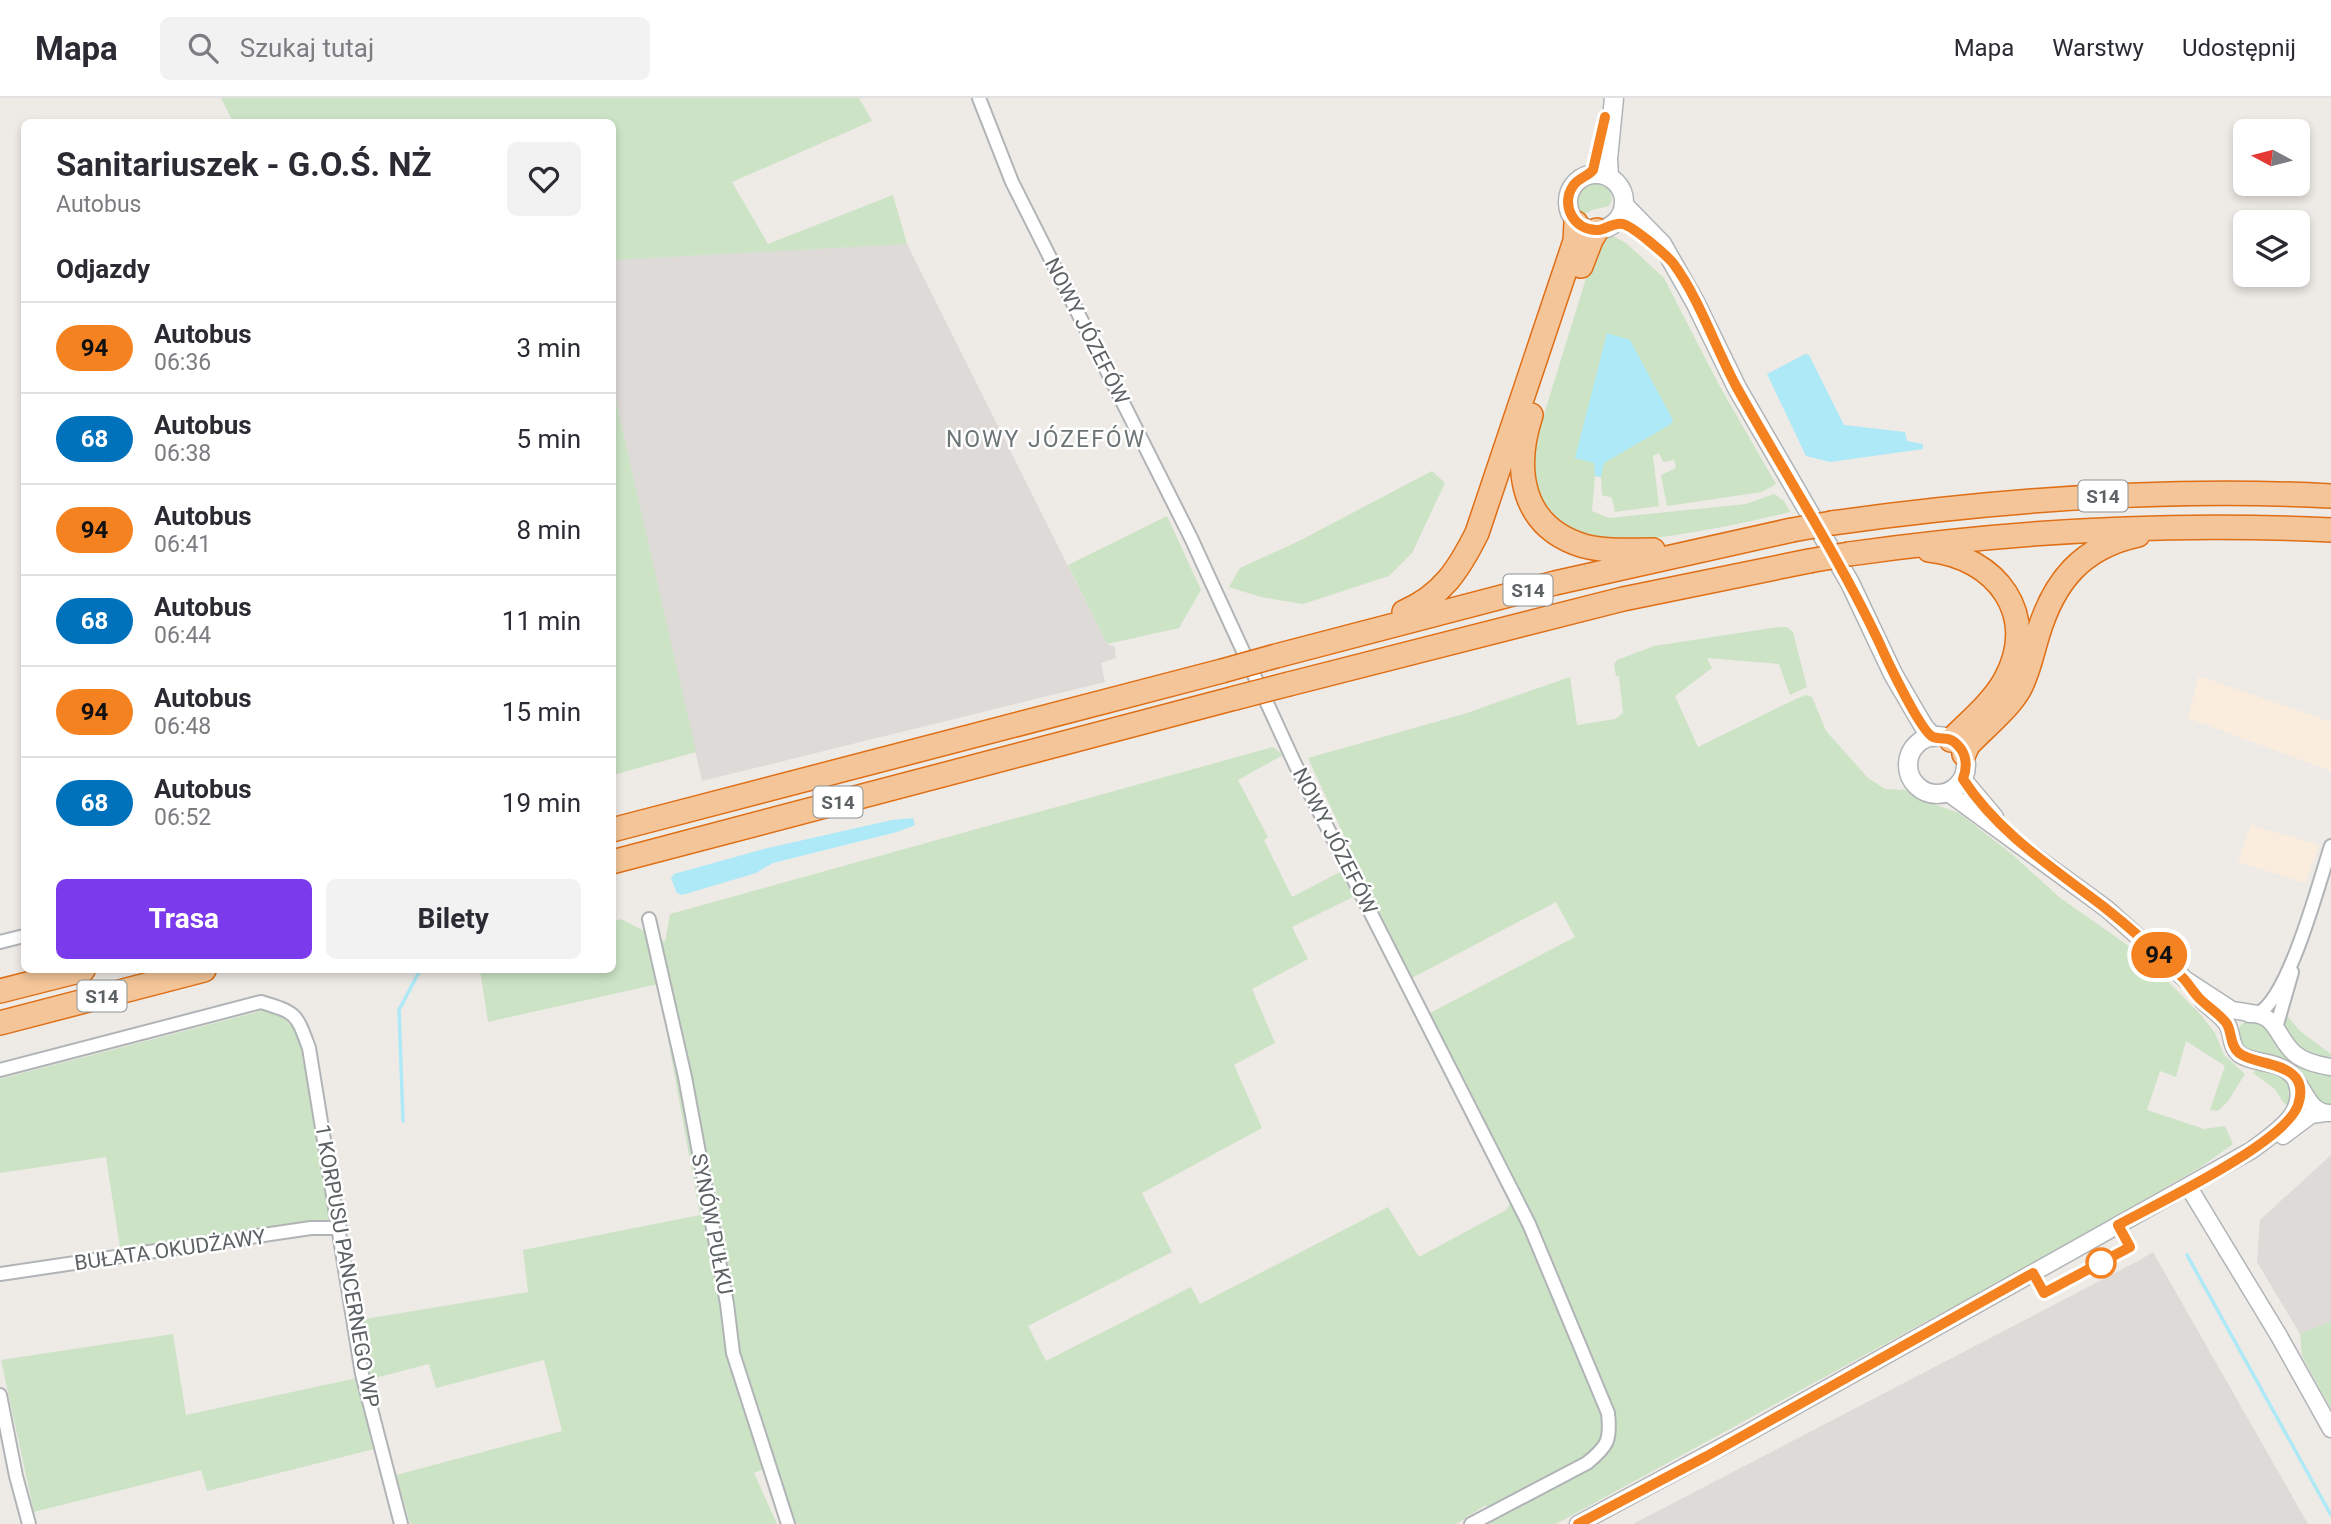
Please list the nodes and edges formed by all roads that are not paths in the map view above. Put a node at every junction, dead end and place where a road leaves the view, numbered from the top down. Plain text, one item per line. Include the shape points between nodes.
1 (979, 98) edge
2 (1608, 98) edge
3 (1614, 98) edge
4 (1590, 174) junction
5 (1609, 177) junction
6 (1624, 205) junction
7 (1596, 225) junction
8 (1671, 261) junction
9 (2331, 496) edge
10 (2187, 526) junction
11 (2331, 530) edge
12 (1901, 547) junction
13 (1702, 548) junction
14 (1356, 634) junction
15 (1893, 674) junction
16 (1949, 744) junction
17 (1915, 747) junction
18 (1963, 779) junction
19 (1947, 792) junction
20 (616, 829) edge
21 (2020, 845) junction
22 (2331, 846) edge
23 (616, 861) edge
24 (649, 919) dead end
25 (21, 937) edge
26 (0, 942) edge
27 (2293, 961) junction
28 (71, 973) edge
29 (192, 973) edge
30 (2186, 980) junction
31 (0, 991) edge
32 (2257, 1014) junction
33 (0, 1023) edge
34 (2276, 1028) junction
35 (2232, 1040) junction
36 (2331, 1067) edge
37 (0, 1070) edge
38 (2296, 1081) junction
39 (2328, 1113) edge
40 (2252, 1150) junction
41 (2188, 1186) junction
42 (340, 1228) junction
43 (0, 1275) edge
44 (0, 1395) edge
45 (2331, 1429) edge
46 (29, 1524) edge
47 (401, 1524) edge
48 (788, 1524) edge
49 (1471, 1524) edge
50 (1578, 1524) edge

1 - 49 street, NOWY JÓZEFÓW via 1012,182 1191,538 1295,764 1529,1224 1608,1413 1610,1435 1602,1451
2 - 4 main road
3 - 5 main road
4 - 5 main road
4 - 7 main road via 1576,181 1567,198 1571,215
5 - 6 main road via 1620,188
6 - 7 main road via 1622,213
6 - 8 main road via 1657,238
7 - 8 main road via 1630,227
7 - 13 highway via 1530,419 1521,470 1525,488 1538,516 1552,531 1586,547
7 - 14 highway via 1575,241 1491,494 1463,561 1432,598
8 - 15 main road via 1737,388 1850,583
9 - 13 highway, S14, bridge via 2060,498 1832,523
10 - 11 highway, S14
10 - 12 highway, S14 via 2039,532
10 - 16 highway via 2134,536 2083,559 2049,602 2017,693 1968,745
12 - 16 highway via 1945,552 1977,564 2004,590 2017,620 2014,660 2006,678 1991,701
12 - 23 highway, S14, bridge via 1623,598
13 - 14 highway, S14
14 - 20 highway, S14, bridge
15 - 16 main road via 1924,727
15 - 17 main road
16 - 17 main road
16 - 18 main road via 1966,766
17 - 19 main road via 1909,762 1915,784 1934,794
18 - 19 main road
18 - 21 street
19 - 21 street
21 - 30 street via 2129,927
22 - 27 street
24 - 48 street, SYNÓW PUŁKU via 685,1077 733,1353
25 - 26 street
27 - 32 street via 2269,1006
27 - 34 street
28 - 31 highway, S14
29 - 33 highway, S14
30 - 32 street via 2232,1010
30 - 35 street via 2225,1022
32 - 34 street via 2269,1018
32 - 35 street via 2238,1021
34 - 36 street via 2300,1058
35 - 38 street via 2242,1056 2285,1069
37 - 42 street, 1 KORPUSU PANCERNEGO WP via 261,1002 283,1009 298,1018 309,1048
38 - 39 street via 2311,1105
38 - 40 street via 2300,1098 2295,1113
39 - 40 street via 2311,1115
40 - 41 street
41 - 45 street
41 - 50 street
42 - 43 street, BUŁATA OKUDŻAWY via 311,1228
42 - 47 street, 1 KORPUSU PANCERNEGO WP via 362,1374
44 - 46 street

